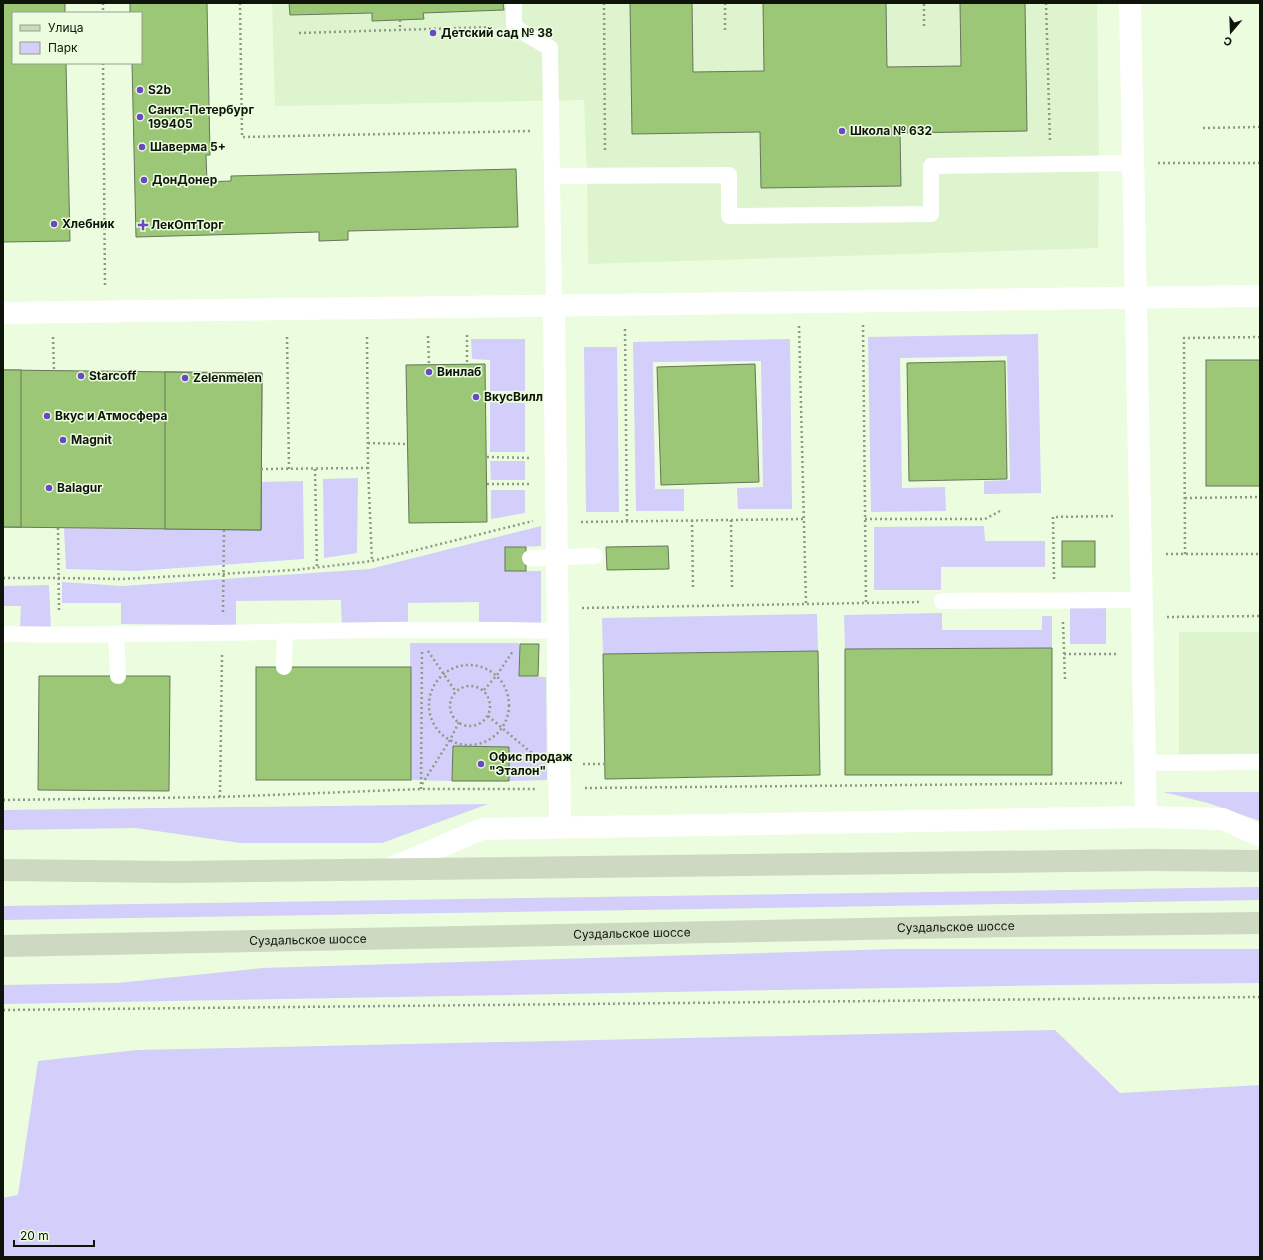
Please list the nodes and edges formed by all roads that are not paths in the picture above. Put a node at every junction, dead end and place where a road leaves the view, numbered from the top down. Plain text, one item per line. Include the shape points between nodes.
1 (514, 3) edge
2 (1130, 3) edge
3 (1133, 163) junction
4 (552, 176) junction
5 (1260, 296) edge
6 (1136, 298) junction
7 (554, 306) junction
8 (3, 313) edge
9 (595, 556) dead end
10 (557, 557) junction
11 (530, 558) dead end
12 (1142, 600) junction
13 (942, 601) road end
14 (558, 631) junction
15 (285, 632) junction
16 (3, 634) edge
17 (116, 634) junction
18 (284, 667) dead end
19 (118, 676) dead end
20 (1260, 762) edge
21 (1145, 772) junction
22 (1146, 817) junction
23 (560, 827) junction
24 (1260, 836) edge
25 (1260, 861) edge
26 (389, 869) junction
27 (3, 870) edge
28 (1260, 924) edge
29 (3, 946) edge

1 - 4 lane via 514,27 550,48
2 - 3 street
3 - 4 lane via 931,166 931,214 729,216 729,175
3 - 6 street
4 - 7 lane
5 - 6 street
6 - 7 street
6 - 12 street
7 - 8 street
7 - 10 street
9 - 10 lane
10 - 11 lane
10 - 14 street
12 - 13 lane
12 - 21 street
14 - 15 lane
14 - 23 street
15 - 17 lane
15 - 18 lane
16 - 17 lane
17 - 19 lane
20 - 21 lane
21 - 22 street
22 - 23 street
22 - 24 street via 1223,819
23 - 26 street via 482,829
25 - 26 main road
26 - 27 main road via 175,872
28 - 29 main road, Суздальское шоссе via 1011,926

